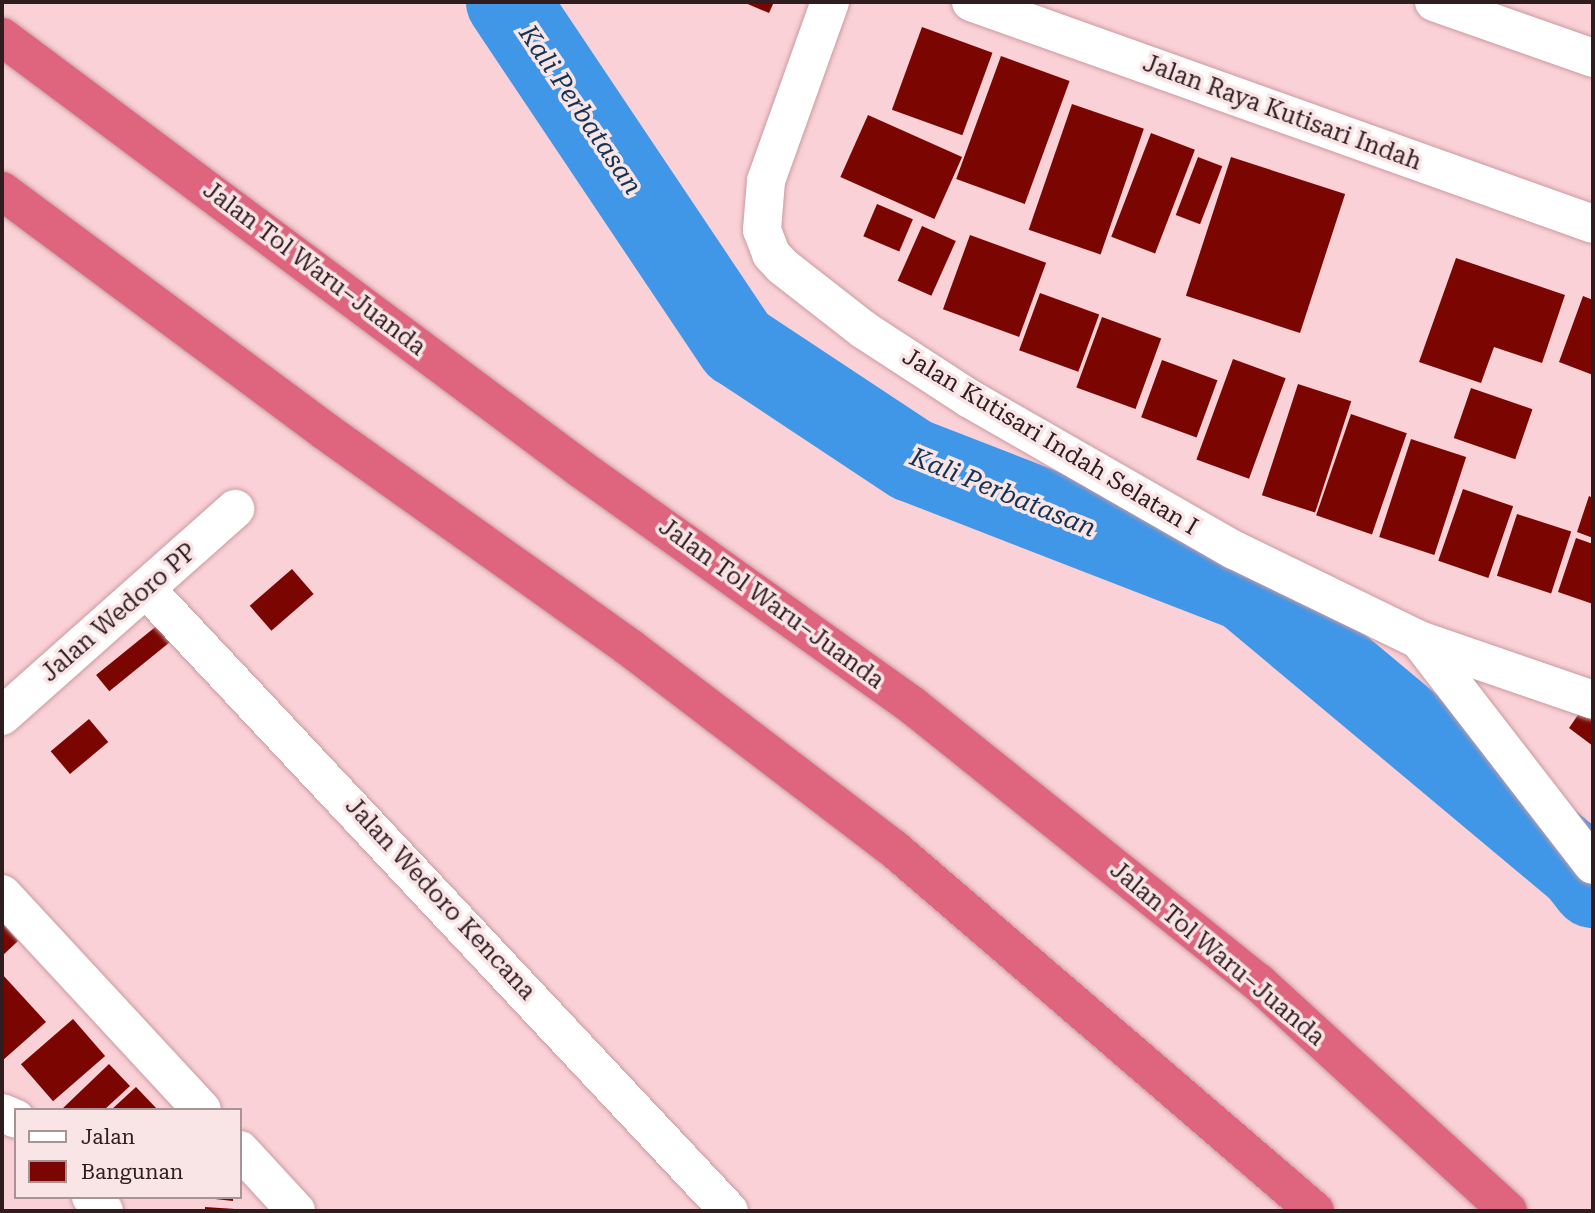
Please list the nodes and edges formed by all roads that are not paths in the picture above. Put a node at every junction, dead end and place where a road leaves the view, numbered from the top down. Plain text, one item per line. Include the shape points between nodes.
1 (830, 2) edge
2 (971, 2) edge
3 (1434, 2) edge
4 (2, 37) edge
5 (1593, 58) edge
6 (2, 191) edge
7 (1593, 224) edge
8 (235, 509) dead end
9 (147, 590) junction
10 (1419, 640) junction
11 (1593, 700) edge
12 (2, 716) edge
13 (1593, 864) edge
14 (2, 894) edge
15 (200, 1108) edge
16 (242, 1152) edge
17 (296, 1211) edge
18 (729, 1211) edge
19 (1315, 1211) edge
20 (1508, 1211) edge

1 - 10 street, Jalan Kutisari Indah Selatan I via 766,181 762,230 771,254 864,330 970,399 1234,550
2 - 7 street, Jalan Raya Kutisari Indah
3 - 5 street
4 - 20 highway, Jalan Tol Waru–Juanda via 581,469 913,706 1258,982
6 - 19 highway via 325,431 631,648 894,849
8 - 9 street, Jalan Wedoro PP
9 - 12 street, Jalan Wedoro PP
9 - 18 street, Jalan Wedoro Kencana
10 - 11 street, Jalan Kutisari Indah Selatan I
10 - 13 street
14 - 15 street
16 - 17 street

